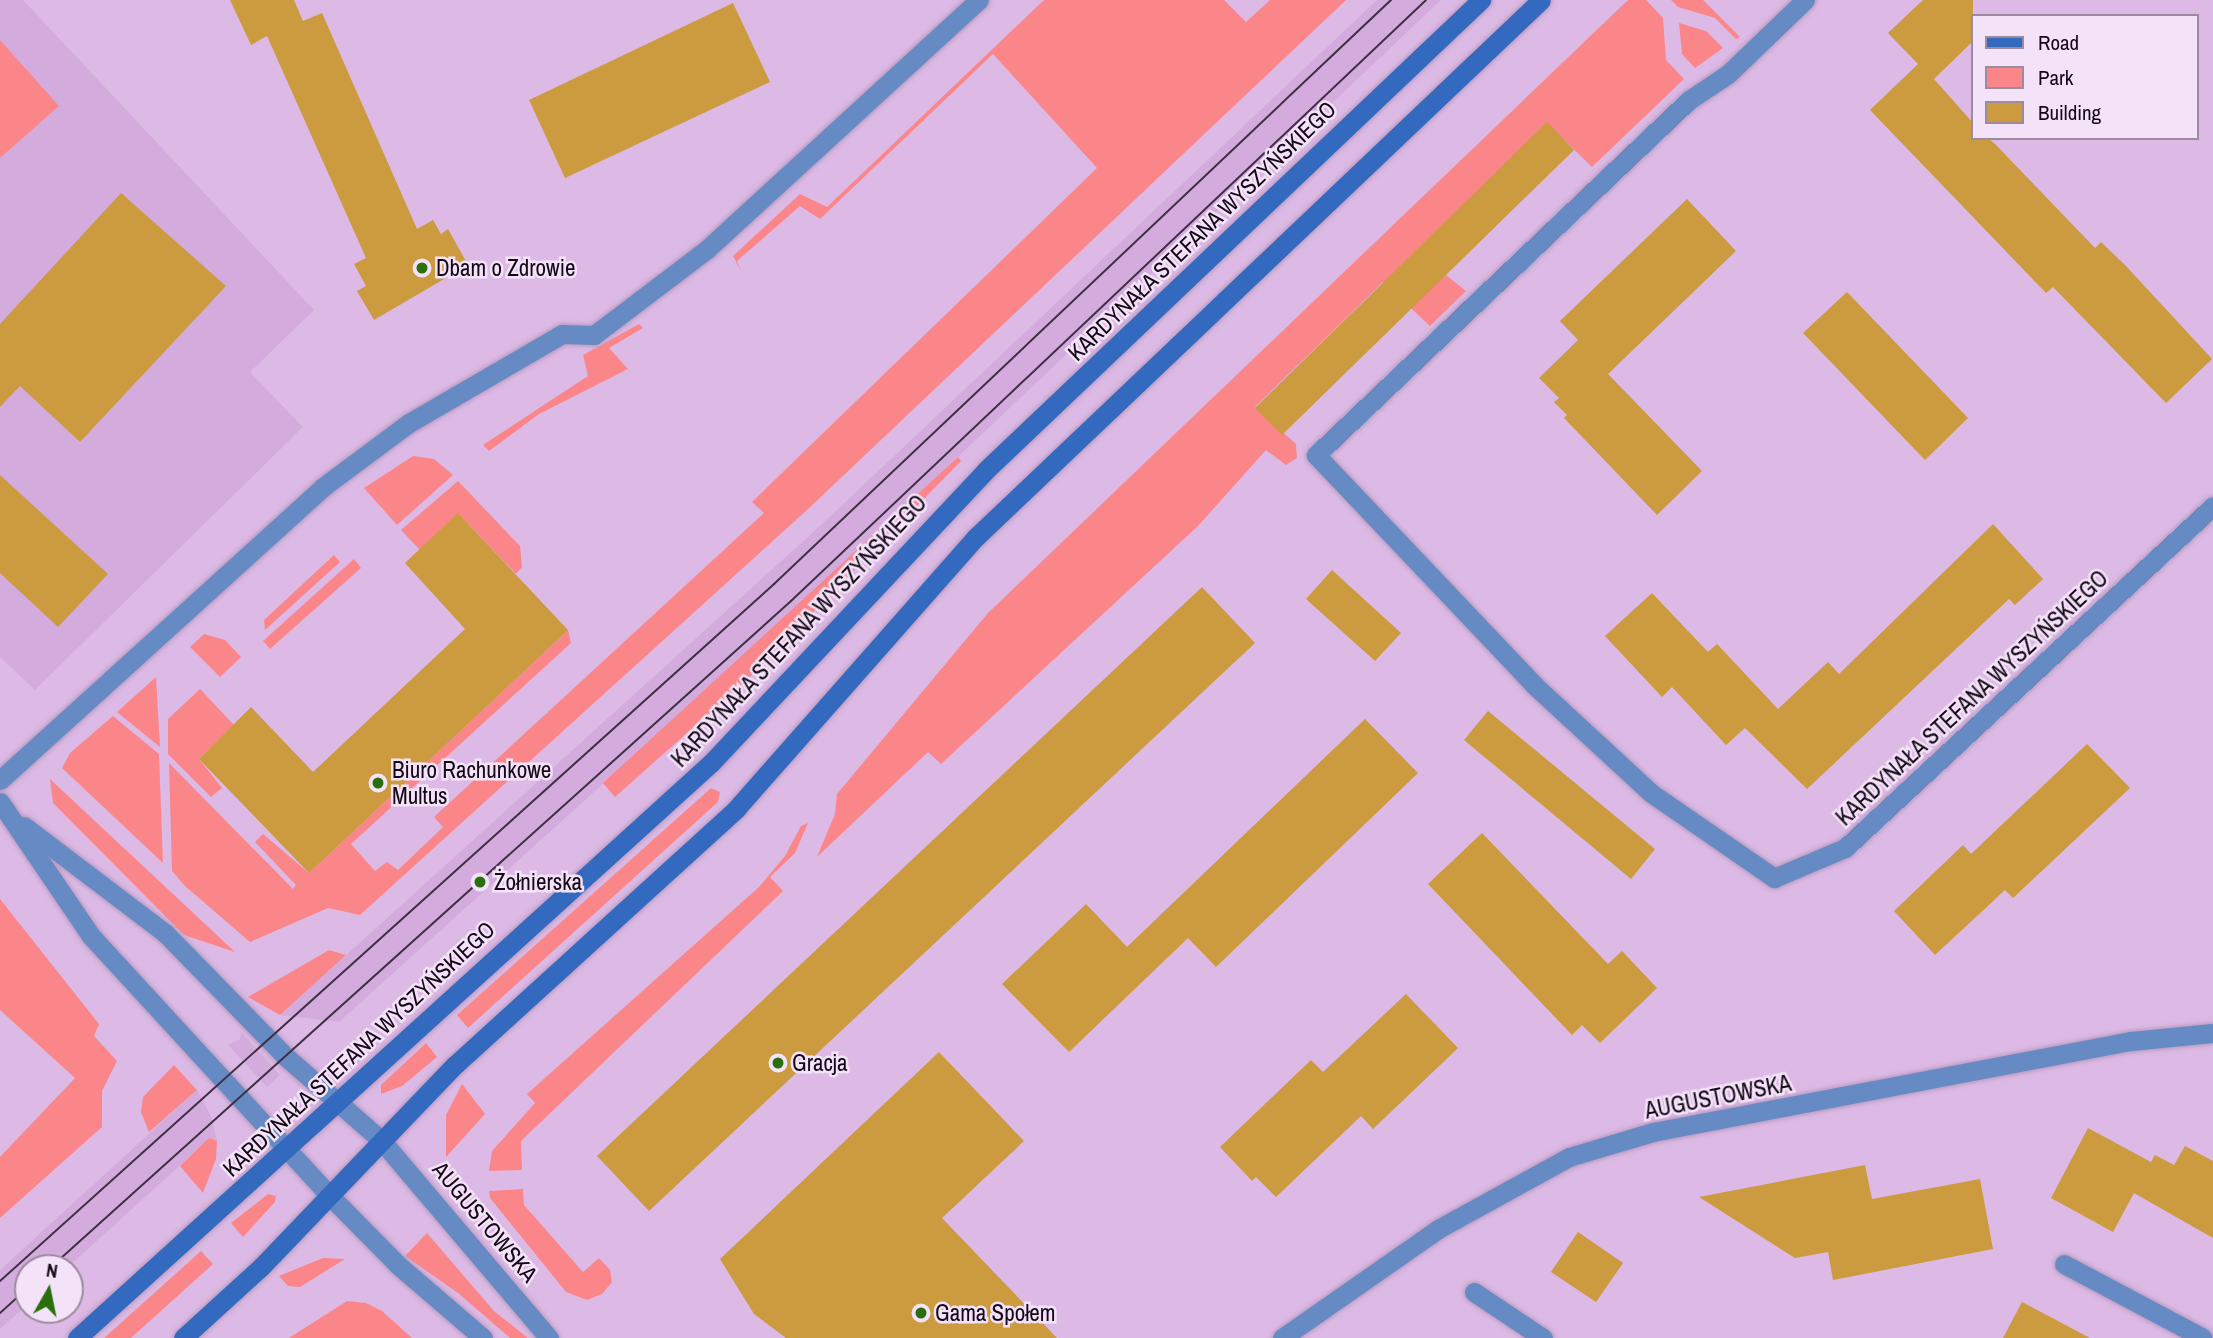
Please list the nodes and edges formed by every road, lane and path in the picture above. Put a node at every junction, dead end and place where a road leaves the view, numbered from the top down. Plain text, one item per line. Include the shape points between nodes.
1 (979, 0) edge
2 (1481, 0) edge
3 (1541, 0) edge
4 (1805, 0) edge
5 (2213, 506) edge
6 (0, 780) edge
7 (0, 802) edge
8 (15, 819) junction
9 (2213, 1033) edge
10 (336, 1101) junction
11 (381, 1140) junction
12 (287, 1148) junction
13 (331, 1197) junction
14 (2064, 1264) dead end
15 (1474, 1292) dead end
16 (77, 1338) edge
17 (183, 1338) edge
18 (483, 1338) edge
19 (549, 1338) edge
20 (1282, 1338) edge
21 (1542, 1338) edge
22 (2203, 1338) edge

1 - 6 street via 706,250 594,335 562,334 409,423 323,487
2 - 10 main road, KARDYNAŁA STEFANA WYSZYŃSKIEGO via 986,470 711,763
3 - 11 main road via 976,537 736,810 456,1064
4 - 5 street, KARDYNAŁA STEFANA WYSZYŃSKIEGO via 1728,74 1689,100 1316,455 1573,721 1651,793 1774,878 1845,848
7 - 8 street
8 - 10 street via 165,933 285,1056
8 - 12 street via 91,936
9 - 20 street, AUGUSTOWSKA via 2132,1041 1653,1132 1569,1157 1438,1229
10 - 11 street
10 - 12 main road, KARDYNAŁA STEFANA WYSZYŃSKIEGO
11 - 13 main road
11 - 19 street, AUGUSTOWSKA
12 - 13 street
12 - 16 main road, KARDYNAŁA STEFANA WYSZYŃSKIEGO
13 - 17 main road
13 - 18 street via 398,1265
14 - 22 street
15 - 21 street

